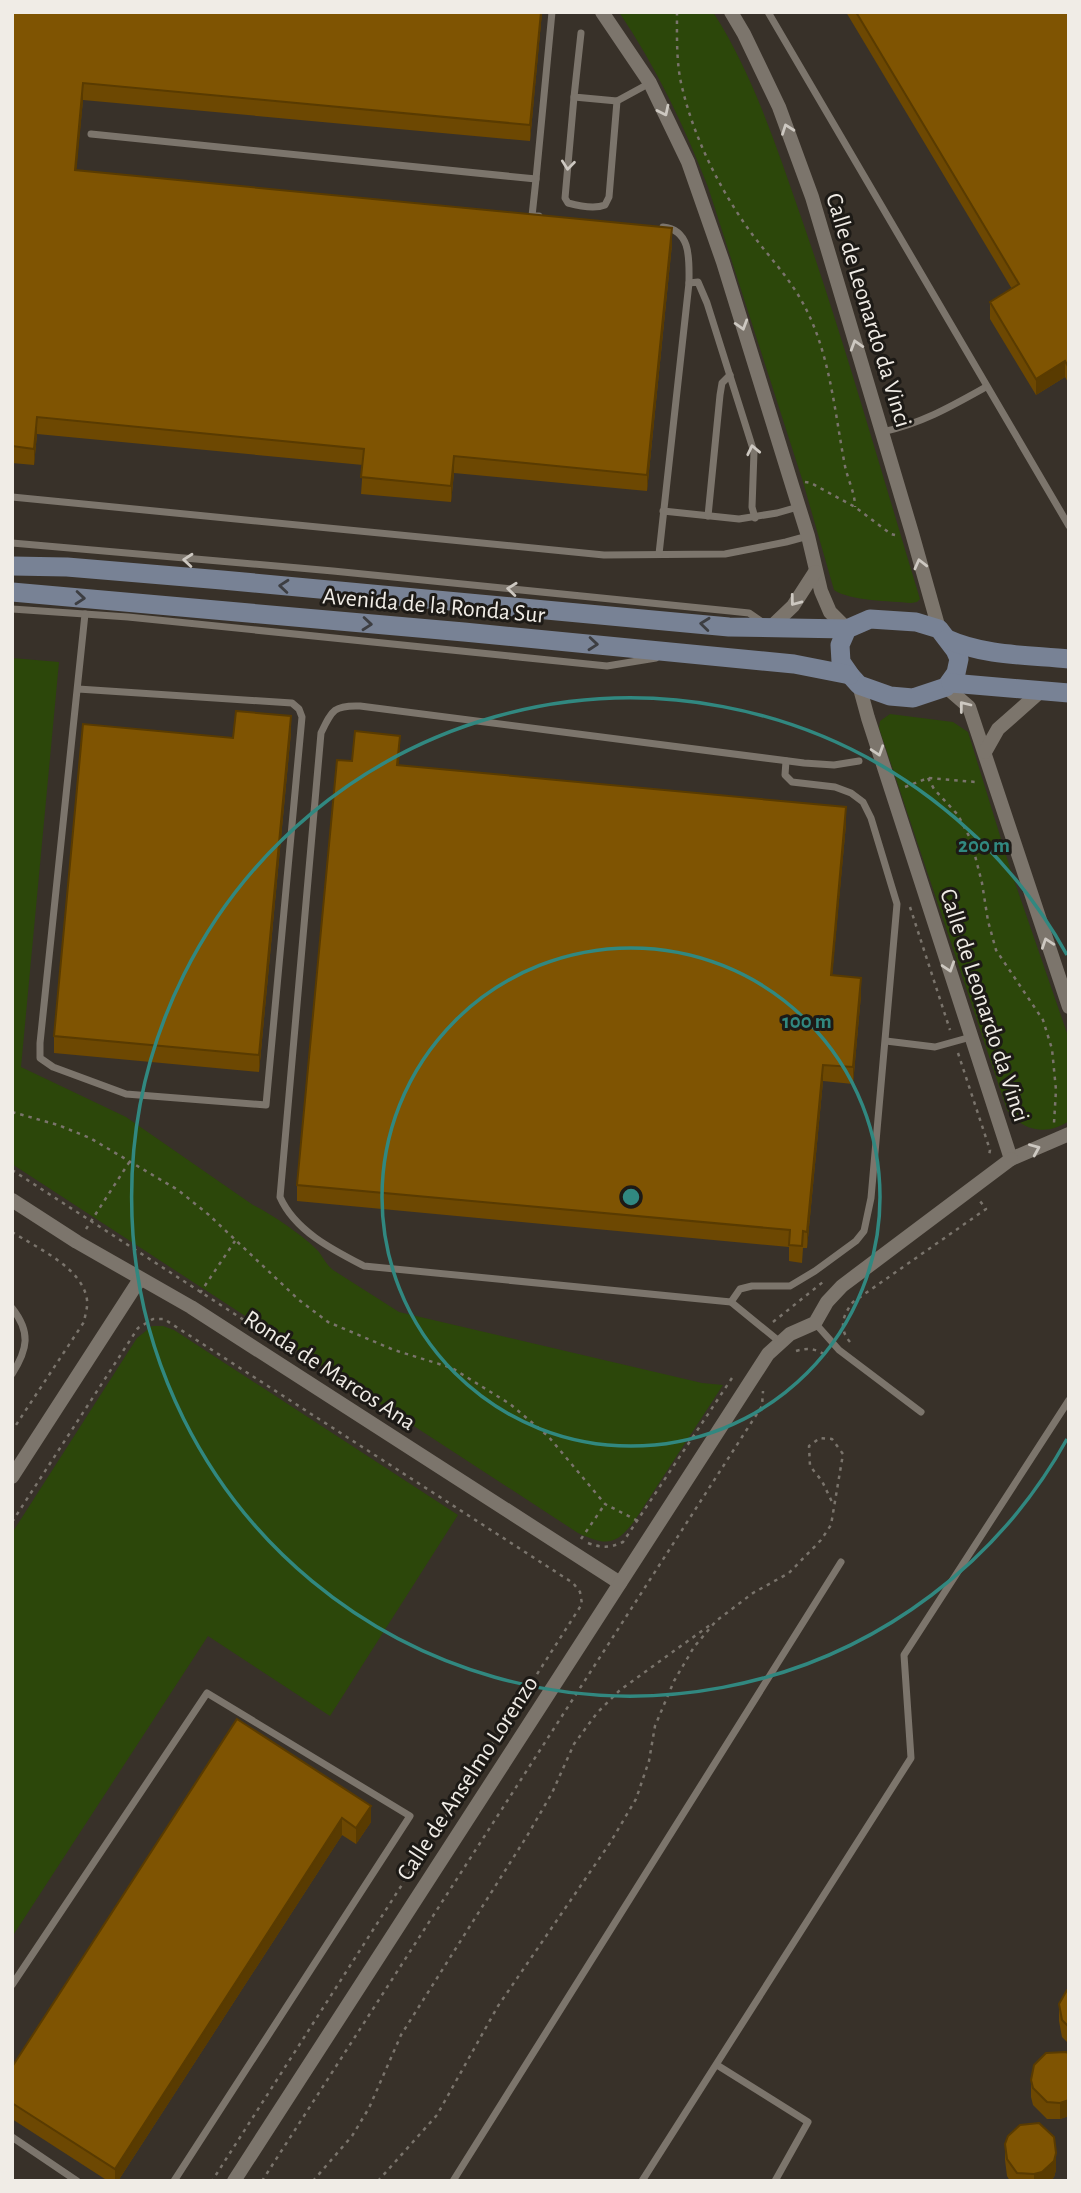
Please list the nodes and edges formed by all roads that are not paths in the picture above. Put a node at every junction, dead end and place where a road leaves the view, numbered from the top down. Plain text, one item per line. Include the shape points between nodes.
1 (552, 12) edge
2 (602, 12) edge
3 (731, 12) edge
4 (768, 12) edge
5 (580, 33) dead end
6 (650, 83) junction
7 (574, 97) junction
8 (617, 101) junction
9 (91, 134) dead end
10 (536, 179) junction
11 (545, 217) edge
12 (657, 226) edge
13 (689, 283) junction
14 (730, 375) junction
15 (986, 387) junction
16 (882, 432) junction
17 (12, 497) edge
18 (798, 507) junction
19 (663, 510) junction
20 (708, 516) junction
21 (755, 518) junction
22 (1069, 526) edge
23 (808, 536) junction
24 (12, 543) edge
25 (659, 554) junction
26 (134, 564) junction
27 (12, 566) edge
28 (815, 572) junction
29 (12, 592) edge
30 (12, 609) edge
31 (128, 610) junction
32 (85, 614) junction
33 (771, 628) junction
34 (847, 629) junction
35 (943, 634) junction
36 (1069, 659) edge
37 (855, 680) junction
38 (948, 685) junction
39 (78, 689) junction
40 (1042, 690) junction
41 (1069, 693) edge
42 (985, 752) junction
43 (786, 761) junction
44 (859, 761) dead end
45 (1069, 1007) edge
46 (972, 1037) junction
47 (886, 1041) junction
48 (1063, 1136) edge
49 (1012, 1159) junction
50 (12, 1200) edge
51 (140, 1279) junction
52 (731, 1302) junction
53 (12, 1308) edge
54 (815, 1322) junction
55 (780, 1342) junction
56 (12, 1374) edge
57 (1069, 1400) edge
58 (921, 1412) dead end
59 (12, 1478) edge
60 (841, 1562) dead end
61 (620, 1583) junction
62 (12, 1985) edge
63 (716, 2065) junction
64 (12, 2137) edge
65 (77, 2181) edge
66 (174, 2181) edge
67 (234, 2181) edge
68 (453, 2181) edge
69 (642, 2181) edge
70 (775, 2181) edge

1 - 10 lane
2 - 6 street
16 -> 3 street, Calle de Leonardo da Vinci via 812,197 779,107
4 - 15 lane
5 - 7 lane
6 - 8 lane
6 -> 18 street via 697,187
7 - 8 lane
7 -> 8 lane via 565,198 568,203 600,207 609,197
9 - 10 lane
10 - 11 lane via 532,216
12 - 13 lane via 671,228 685,240
13 - 14 lane via 698,282
13 - 19 lane
14 - 20 lane via 722,383 720,395
21 -> 14 lane via 754,452
15 - 16 lane via 937,415
15 - 22 lane
35 -> 16 street, Calle de Leonardo da Vinci
17 - 25 lane via 604,555
18 - 21 lane
18 - 23 street
19 - 20 lane
19 - 25 lane
20 - 21 lane
23 - 25 lane via 725,554
23 - 28 street
24 - 26 lane
26 - 27 main road, Avenida de la Ronda Sur
33 -> 26 main road, Avenida de la Ronda Sur
28 -> 33 street via 793,606
28 - 34 street via 830,612
29 -> 31 main road, Avenida de la Ronda Sur
30 - 32 lane
31 - 32 lane
31 -> 37 main road, Avenida de la Ronda Sur via 464,632 794,664
32 - 39 lane
33 - 34 main road, Avenida de la Ronda Sur
34 - 35 main road via 870,619 916,622
34 - 37 main road via 840,645 841,662
35 - 36 main road via 963,646 987,651
35 - 38 main road via 959,659
37 - 38 main road via 890,696 913,698
37 -> 46 street, Calle de Leonardo da Vinci
38 - 40 main road
42 -> 38 street via 969,707
39 - 39 lane via 40,1058 126,1094 266,1105 302,717 299,709 292,703
40 - 41 main road
40 - 42 street via 998,729
45 -> 42 street
43 - 44 lane via 834,765
43 - 47 lane via 785,775 792,782 852,793 871,818 897,904
43 - 52 lane via 360,706 343,705 330,712 321,733 280,1197 286,1211 327,1247 365,1266
46 - 47 lane via 935,1047
46 - 49 street, Calle de Leonardo da Vinci
47 - 52 lane via 864,1231 790,1286 740,1289
49 -> 48 street, Calle de Leonardo da Vinci
49 - 54 street via 842,1286
50 - 51 street, Ronda de Marcos Ana
51 - 59 street
51 - 61 street, Ronda de Marcos Ana via 191,1307
52 - 55 lane
53 - 56 lane via 21,1319 26,1341 23,1358
54 - 55 street
54 - 58 lane via 839,1350
55 - 61 street, Calle de Anselmo Lorenzo
57 - 63 lane via 905,1654 911,1758
60 - 68 lane
61 - 67 street, Calle de Anselmo Lorenzo
62 - 66 lane via 207,1693 410,1816
63 - 69 lane
63 - 70 lane via 808,2122
64 - 65 lane

